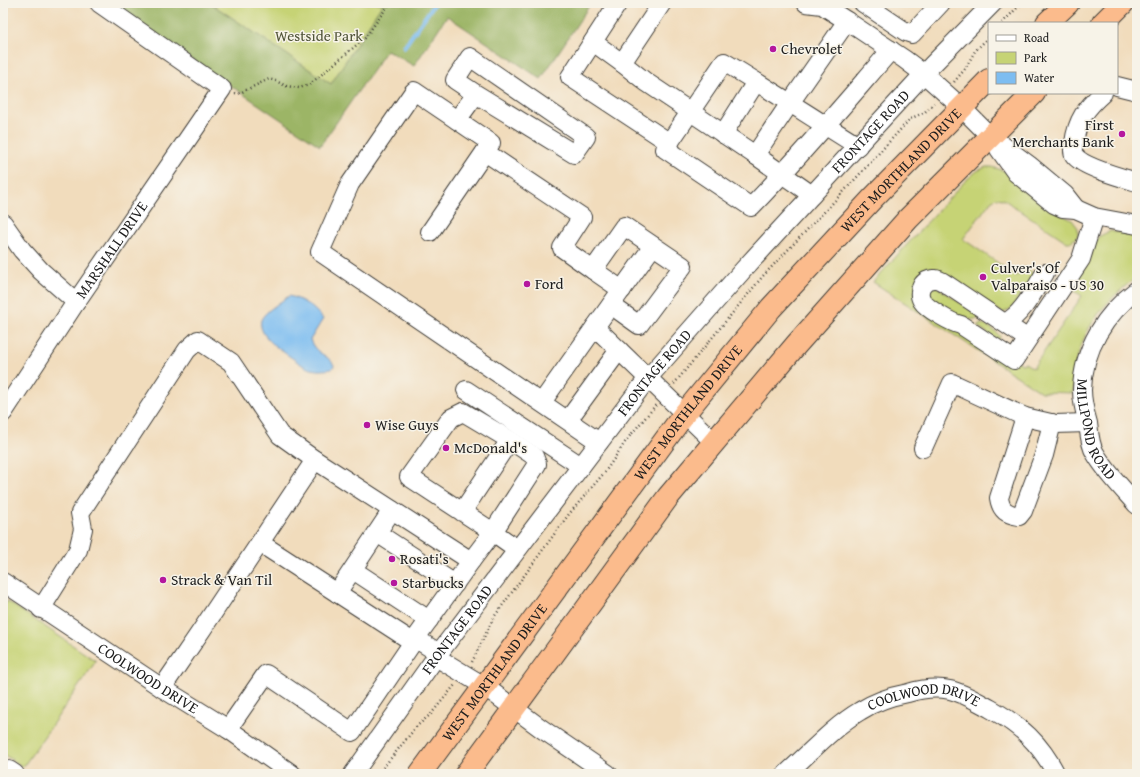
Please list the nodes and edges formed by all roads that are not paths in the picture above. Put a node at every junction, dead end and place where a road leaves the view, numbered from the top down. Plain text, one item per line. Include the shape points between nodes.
1 (99, 3) edge
2 (618, 3) edge
3 (662, 3) edge
4 (806, 3) edge
5 (863, 3) edge
6 (941, 3) edge
7 (1068, 3) edge
8 (1123, 3) edge
9 (989, 4) edge
10 (847, 21) junction
11 (1048, 22) edge
12 (1104, 22) edge
13 (593, 42) junction
14 (891, 50) junction
15 (622, 63) junction
16 (924, 74) junction
17 (988, 81) edge
18 (756, 82) junction
19 (1118, 86) edge
20 (1137, 91) edge
21 (476, 94) junction
22 (1033, 94) edge
23 (1102, 94) edge
24 (790, 102) junction
25 (961, 107) junction
26 (691, 112) junction
27 (457, 120) junction
28 (826, 126) junction
29 (723, 134) junction
30 (990, 136) junction
31 (670, 143) junction
32 (858, 146) junction
33 (485, 152) junction
34 (755, 155) junction
35 (783, 174) junction
36 (1137, 182) edge
37 (812, 195) junction
38 (1094, 217) junction
39 (3, 223) edge
40 (1137, 224) edge
41 (430, 232) dead end
42 (654, 246) junction
43 (593, 270) junction
44 (1045, 273) dead end
45 (622, 290) junction
46 (1137, 290) edge
47 (76, 302) junction
48 (611, 305) junction
49 (1005, 323) junction
50 (595, 327) junction
51 (1022, 348) junction
52 (619, 350) junction
53 (648, 378) junction
54 (466, 390) dead end
55 (542, 402) junction
56 (3, 413) edge
57 (685, 413) junction
58 (1025, 417) junction
59 (568, 420) junction
60 (1052, 423) junction
61 (1087, 423) junction
62 (510, 440) junction
63 (599, 442) junction
64 (714, 442) junction
65 (923, 448) dead end
66 (316, 460) junction
67 (581, 466) junction
68 (1137, 505) edge
69 (392, 510) junction
70 (462, 512) junction
71 (493, 532) junction
72 (378, 533) junction
73 (260, 543) junction
74 (517, 549) junction
75 (471, 560) junction
76 (353, 570) junction
77 (3, 582) edge
78 (455, 584) junction
79 (337, 593) junction
80 (41, 609) junction
81 (429, 620) junction
82 (413, 642) junction
83 (436, 657) junction
84 (484, 686) junction
85 (162, 688) junction
86 (514, 708) junction
87 (228, 729) junction
88 (292, 774) edge
89 (353, 774) edge
90 (420, 774) edge
91 (466, 774) edge
92 (608, 774) edge
93 (786, 774) edge
94 (1056, 774) edge

1 - 47 street, MARSHALL DRIVE via 222,89
2 - 13 street
3 - 15 street
4 - 10 street via 822,5
5 - 6 street via 912,34
7 - 11 highway
8 - 12 highway
9 - 16 street, FRONTAGE ROAD
10 - 14 street
10 - 24 street
13 - 15 street
13 - 31 street via 570,77
14 - 16 street
14 - 28 street
15 - 26 street
16 - 25 street
16 - 32 street, FRONTAGE ROAD
17 - 25 highway, WEST MORTHLAND DRIVE
18 - 24 street
18 - 26 street via 724,62
18 - 29 street
19 - 20 street
21 - 21 street via 455,80 470,57 586,137 574,154
21 - 27 street
22 - 30 highway
23 - 36 street via 1078,123 1074,156 1100,170
24 - 28 street
24 - 34 street
25 - 30 street
25 - 57 highway, WEST MORTHLAND DRIVE via 771,308
26 - 29 street
26 - 31 street
27 - 33 street via 491,143
27 - 55 street via 414,91 350,184 320,252
28 - 32 street
28 - 35 street
29 - 34 street
30 - 38 street via 1065,195 1076,210
30 - 64 highway via 908,219
31 - 35 street via 665,149 751,207
32 - 37 street, FRONTAGE ROAD
33 - 41 street
33 - 43 street via 582,217 562,248
34 - 35 street
35 - 37 street
37 - 53 street, FRONTAGE ROAD
38 - 40 street
38 - 51 street via 1081,259
39 - 47 street via 41,271
42 - 43 street via 624,226
42 - 45 street
42 - 48 street via 683,266 639,325
43 - 45 street
44 - 49 street via 1018,313
45 - 48 street
46 - 61 street, MILLPOND ROAD via 1111,313 1092,346 1086,362 1082,392
47 - 56 street, MARSHALL DRIVE
48 - 50 street
49 - 51 street
49 - 51 street via 936,279 929,279 919,292 925,305 953,323
50 - 52 street
50 - 55 street
52 - 53 street
52 - 59 street
53 - 57 street
53 - 63 street, FRONTAGE ROAD
54 - 67 street
55 - 59 street
57 - 64 street
57 - 84 highway, WEST MORTHLAND DRIVE
58 - 60 street
58 - 60 street via 999,498 1000,506 1009,514 1019,516 1023,511 1044,455
58 - 65 street via 952,383
59 - 63 street
60 - 61 street
61 - 68 street, MILLPOND ROAD via 1094,452
62 - 70 street
62 - 70 street via 463,412 451,418 409,477
62 - 71 street via 534,456 537,464
63 - 67 street, FRONTAGE ROAD
64 - 86 highway via 668,497
66 - 69 street
66 - 73 street
66 - 80 street via 280,435 232,362 198,340 187,350 80,514 83,529 78,550
67 - 74 street, FRONTAGE ROAD
69 - 72 street
69 - 75 street
70 - 71 street
71 - 74 street
71 - 75 street
72 - 76 street
72 - 78 street
73 - 79 street
73 - 85 street
74 - 83 street, FRONTAGE ROAD
75 - 78 street
76 - 79 street
76 - 81 street
77 - 80 street, COOLWOOD DRIVE
78 - 81 street
79 - 82 street
80 - 85 street, COOLWOOD DRIVE
81 - 82 street
82 - 83 street via 421,642 434,650
82 - 87 street via 352,732 266,674
83 - 84 street
83 - 89 street, FRONTAGE ROAD
84 - 86 street
84 - 90 highway, WEST MORTHLAND DRIVE
85 - 87 street, COOLWOOD DRIVE
86 - 91 highway
86 - 92 street
87 - 88 street, COOLWOOD DRIVE
93 - 94 street, COOLWOOD DRIVE via 826,737 861,710 901,694 934,689 950,690 965,696 1009,720 1041,748

